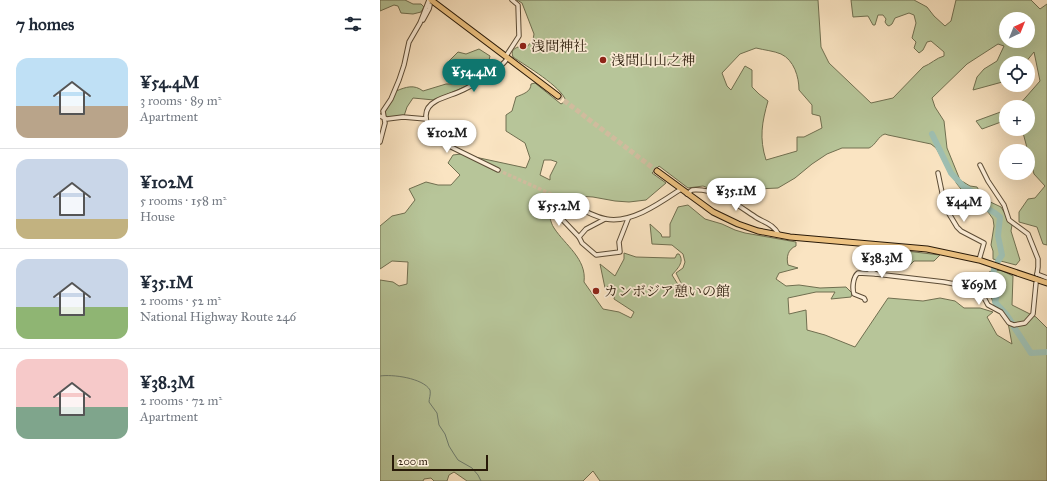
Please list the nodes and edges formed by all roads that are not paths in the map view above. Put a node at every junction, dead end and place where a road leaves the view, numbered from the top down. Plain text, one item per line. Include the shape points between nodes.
1 (512, 0) edge
2 (430, 2) edge
3 (507, 57) junction
4 (558, 96) tunnel mouth
5 (382, 117) edge
6 (426, 119) junction
7 (380, 142) edge
8 (980, 165) dead end
9 (498, 170) tunnel mouth
10 (657, 171) tunnel mouth
11 (938, 173) dead end
12 (681, 189) junction
13 (687, 194) junction
14 (564, 200) tunnel mouth
15 (558, 207) dead end
16 (604, 219) junction
17 (628, 219) junction
18 (779, 236) junction
19 (579, 237) junction
20 (884, 244) junction
21 (979, 260) junction
22 (876, 274) junction
23 (1035, 277) junction
24 (1047, 278) edge
25 (1047, 282) edge
26 (865, 300) dead end

1 - 3 street via 518,5 519,36
2 - 3 highway
2 - 5 street via 409,42 399,80
3 - 4 highway
3 - 6 street via 499,68 473,85 433,103 426,111
5 - 6 street
5 - 7 street via 385,123
6 - 9 street via 431,130 443,143
8 - 23 street via 1004,204 1008,220 1028,234 1036,257
10 - 12 highway
11 - 21 street via 945,207 957,227 984,243
12 - 13 highway
12 - 17 street
13 - 18 highway via 724,218
13 - 18 street via 692,190 700,190 725,198 773,227
14 - 16 street
15 - 19 street via 559,216
16 - 17 street
16 - 19 street via 586,229
17 - 19 street via 619,240 620,252 596,256
18 - 20 highway
20 - 21 highway via 927,249
20 - 22 street via 881,254 862,264
21 - 23 highway
22 - 23 street via 976,288 988,305 1001,312 1009,323 1014,325 1025,323 1033,314
22 - 26 street via 858,273 855,277 854,294
23 - 24 street
23 - 25 highway

